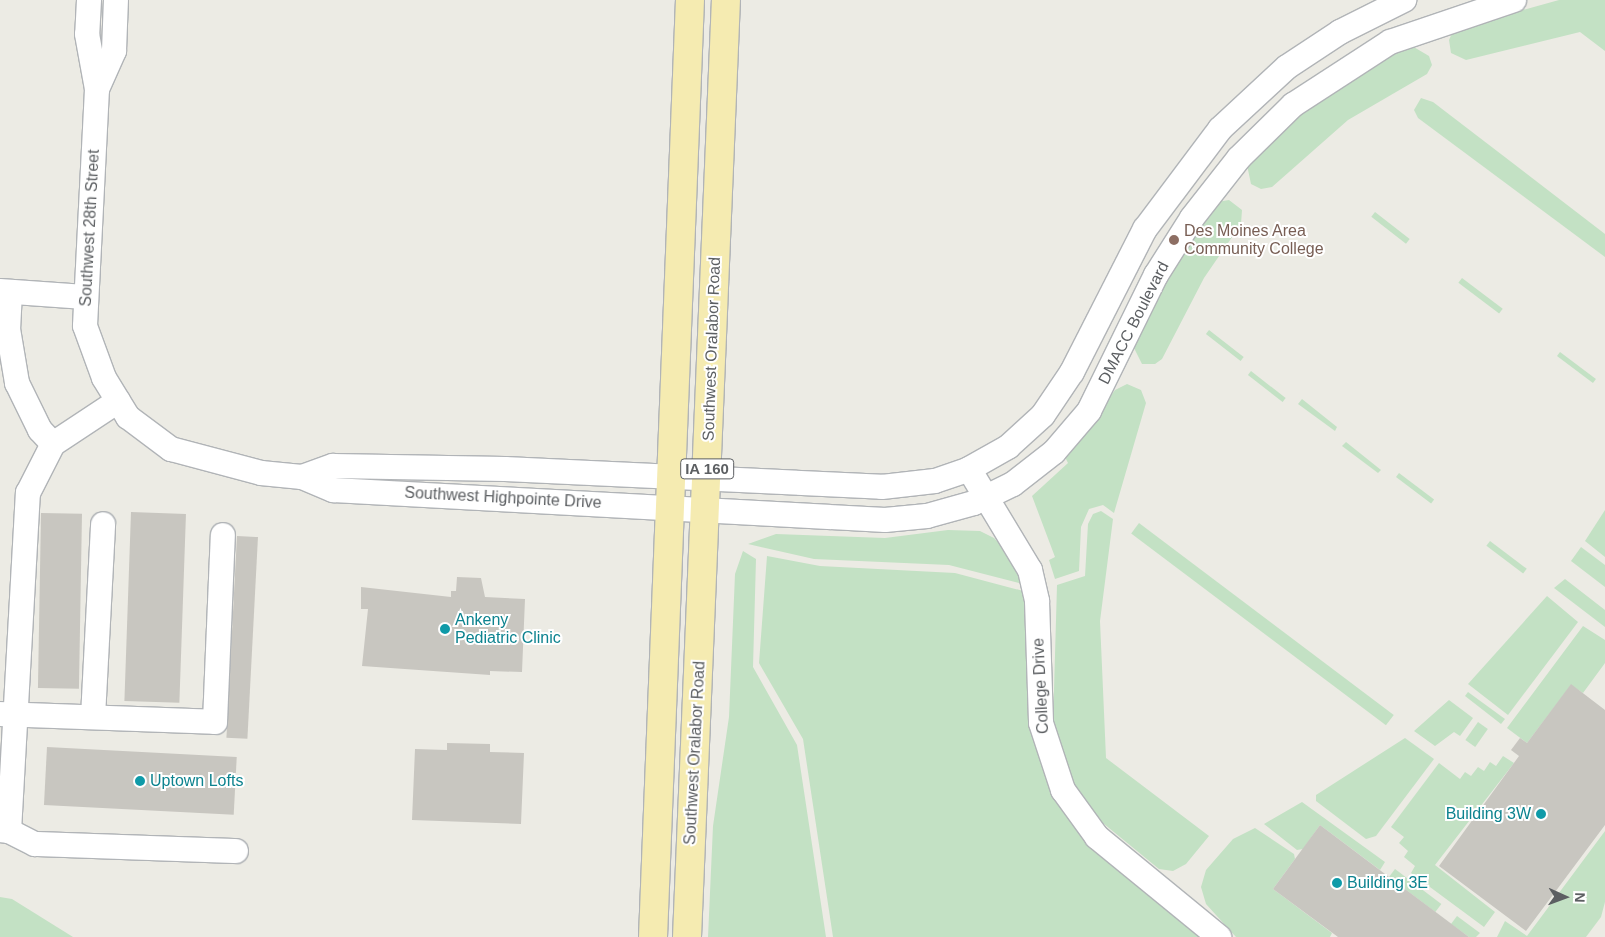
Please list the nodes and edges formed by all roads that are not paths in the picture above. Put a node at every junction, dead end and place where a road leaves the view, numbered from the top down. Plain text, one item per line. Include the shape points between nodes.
1 (89, 0) edge
2 (116, 0) edge
3 (690, 0) edge
4 (726, 0) edge
5 (1404, 0) edge
6 (1414, 0) edge
7 (1514, 0) edge
8 (1425, 27) junction
9 (97, 88) junction
10 (5, 291) edge
11 (85, 297) junction
12 (123, 409) junction
13 (54, 444) junction
14 (969, 469) junction
15 (302, 477) junction
16 (672, 477) junction
17 (707, 478) junction
18 (986, 498) junction
19 (671, 510) junction
20 (706, 512) junction
21 (103, 524) dead end
22 (223, 535) dead end
23 (7, 714) edge
24 (93, 717) junction
25 (5, 831) edge
26 (236, 851) dead end
27 (653, 937) edge
28 (687, 937) edge
29 (1219, 937) edge

1 - 9 street, Southwest 28th Street via 86,34
2 - 9 street, Southwest 28th Street via 114,51
3 - 16 main road, Southwest Oralabor Road / IA 160
4 - 17 main road, Southwest Oralabor Road / IA 160
5 - 14 street, DMACC Boulevard via 1340,32 1288,67 1220,129 1145,229 1072,372 1049,408 1008,447
6 - 8 street
7 - 8 street, DMACC Boulevard
8 - 18 street, DMACC Boulevard via 1328,78 1251,145 1220,179 1174,246 1089,411 1054,452
9 - 11 street, Southwest 28th Street
10 - 11 street
10 - 13 street via 17,383 40,430
11 - 12 street, Southwest 28th Street via 85,326 104,378
12 - 13 street
12 - 15 street, Southwest Highpointe Drive via 171,448 261,473
13 - 23 street via 28,493
14 - 17 street, DMACC Boulevard via 927,482 882,487
14 - 18 street, College Drive
15 - 16 street, Southwest Highpointe Drive via 333,466
15 - 19 street, Southwest Highpointe Drive via 333,490
16 - 17 street, Southwest Highpointe Drive
16 - 19 main road, Southwest Oralabor Road / IA 160
17 - 20 main road, Southwest Oralabor Road / IA 160
18 - 20 street, DMACC Boulevard via 941,514 899,520
18 - 29 street, College Drive via 1030,570 1037,609 1041,723 1063,790 1097,837
19 - 20 street, Southwest Highpointe Drive
19 - 27 main road, Southwest Oralabor Road / IA 160
20 - 28 main road, Southwest Oralabor Road / IA 160
21 - 24 street
22 - 24 street via 215,722
23 - 24 street
23 - 25 street
25 - 26 street via 35,844

